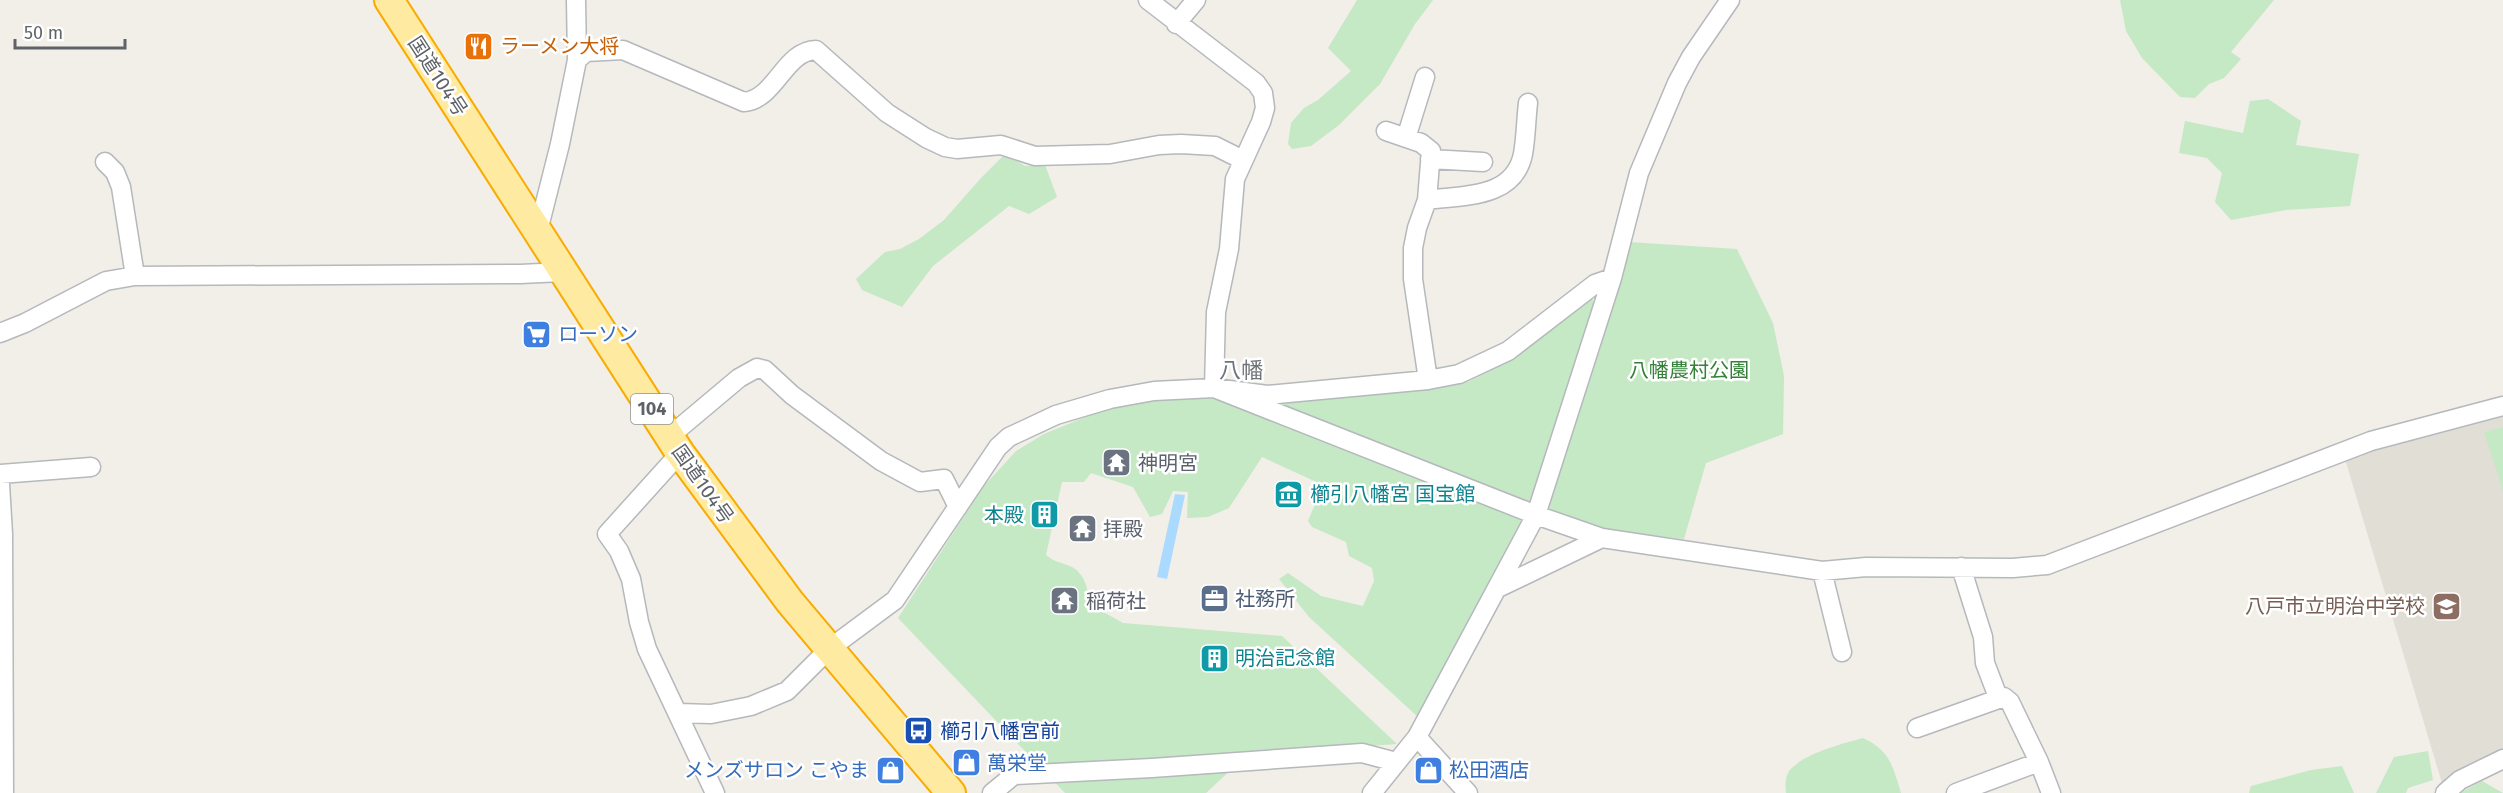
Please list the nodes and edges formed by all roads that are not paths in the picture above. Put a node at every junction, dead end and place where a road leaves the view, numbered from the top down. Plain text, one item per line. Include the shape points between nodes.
1 (389, 0) edge
2 (576, 0) edge
3 (1148, 0) edge
4 (1196, 0) edge
5 (1730, 0) edge
6 (1176, 24) junction
7 (577, 60) junction
8 (1425, 77) dead end
9 (1528, 103) dead end
10 (1386, 131) dead end
11 (1406, 138) junction
12 (1430, 159) junction
13 (1243, 160) junction
14 (105, 162) dead end
15 (1483, 162) dead end
16 (1427, 200) junction
17 (538, 231) junction
18 (563, 272) junction
19 (135, 276) junction
20 (1612, 278) junction
21 (0, 333) edge
22 (1428, 380) junction
23 (1214, 388) junction
24 (2503, 406) edge
25 (675, 445) junction
26 (91, 467) dead end
27 (0, 474) edge
28 (0, 484) edge
29 (958, 507) junction
30 (1536, 515) junction
31 (1602, 538) junction
32 (1961, 567) junction
33 (1822, 571) junction
34 (1498, 588) junction
35 (829, 649) junction
36 (1842, 652) dead end
37 (1998, 697) junction
38 (679, 713) junction
39 (1917, 728) dead end
40 (1417, 737) junction
41 (2503, 759) edge
42 (1396, 762) junction
43 (2039, 762) junction
44 (4, 793) edge
45 (715, 793) edge
46 (951, 793) edge
47 (992, 793) edge
48 (1372, 793) edge
49 (1468, 793) edge
50 (1956, 793) edge
51 (2051, 793) edge
52 (2445, 793) edge

1 - 17 highway, 国道104号 / 104
2 - 7 street
3 - 6 street
4 - 6 street
5 - 20 street via 1677,83 1639,173
6 - 13 street via 1256,82 1263,93 1262,122
7 - 13 street via 586,52 623,50 751,102 762,96 797,58 816,50 887,113 945,147 1001,145 1026,154 1044,155 1110,154 1159,144 1181,144 1215,146
7 - 17 street
8 - 11 street
9 - 16 street via 1523,154 1510,181 1487,193
10 - 11 street
11 - 12 street via 1427,146
12 - 15 street
12 - 16 street
13 - 23 street via 1235,179 1229,249 1216,312
14 - 19 street via 116,172 121,187
16 - 22 street via 1413,248 1413,279
17 - 18 highway, 国道104号 / 104
18 - 19 street
18 - 25 highway, 国道104号 / 104
19 - 21 street via 106,281
20 - 22 street via 1595,284 1508,351 1459,374
20 - 30 street
22 - 23 street via 1267,395
23 - 29 street via 1154,391 1110,399 1009,437 998,447
23 - 30 street
24 - 32 street via 2371,441 2047,565
25 - 29 street via 740,378 757,368 765,370 792,395 881,461 920,482 944,479
25 - 35 highway, 国道104号 / 104 via 789,602
25 - 38 street via 607,534 631,579 647,649
26 - 27 street
28 - 44 street
29 - 35 street via 895,600
30 - 31 street
30 - 34 street
31 - 33 street
31 - 34 street
32 - 33 street
32 - 37 street via 1983,637 1985,663
33 - 36 street
34 - 40 street
35 - 38 street via 787,691 751,706 711,714
35 - 46 highway, 国道104号 / 104
37 - 39 street
37 - 43 street via 2010,702
38 - 45 street
40 - 42 street
40 - 49 street
41 - 52 street via 2460,780
42 - 47 street via 1362,753 1014,775
42 - 48 street
43 - 50 street
43 - 51 street

